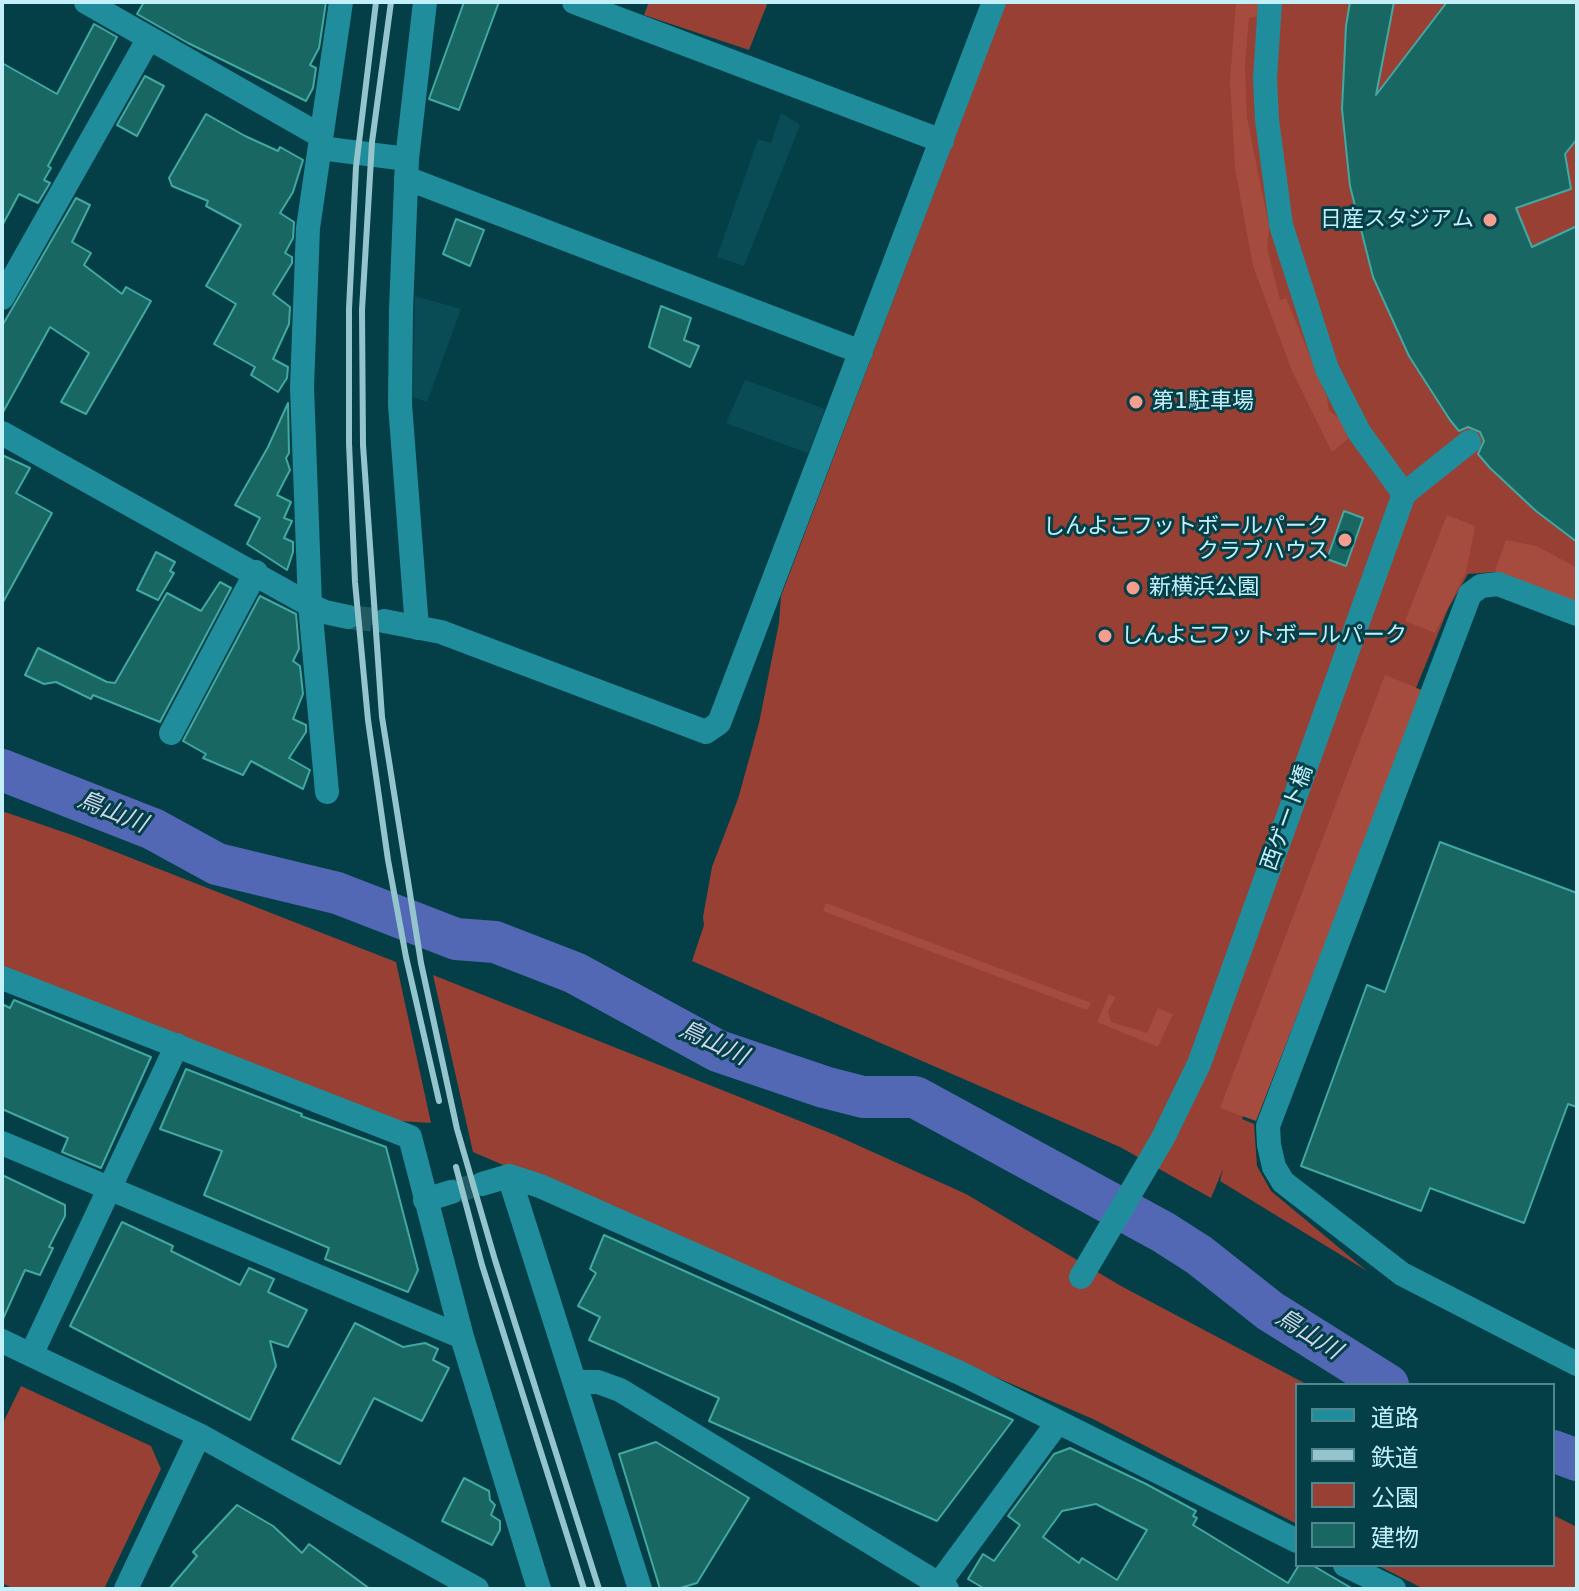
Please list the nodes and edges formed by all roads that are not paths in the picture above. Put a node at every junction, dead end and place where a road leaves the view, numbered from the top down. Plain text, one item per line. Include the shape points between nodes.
1 (86, 2) edge
2 (341, 2) edge
3 (425, 2) edge
4 (574, 2) edge
5 (994, 2) edge
6 (1270, 2) edge
7 (149, 38) junction
8 (942, 141) junction
9 (321, 142) junction
10 (407, 169) junction
11 (2, 298) edge
12 (861, 352) junction
13 (2, 433) edge
14 (1469, 442) dead end
15 (1404, 494) junction
16 (256, 572) junction
17 (310, 605) junction
18 (1577, 614) edge
19 (348, 617) tunnel mouth
20 (384, 621) tunnel mouth
21 (417, 628) junction
22 (171, 733) dead end
23 (327, 792) dead end
24 (2, 978) edge
25 (177, 1045) junction
26 (2, 1143) edge
27 (509, 1176) junction
28 (482, 1184) tunnel mouth
29 (109, 1188) junction
30 (451, 1192) tunnel mouth
31 (425, 1200) junction
32 (1086, 1268) dead end
33 (462, 1337) junction
34 (2, 1341) edge
35 (31, 1355) junction
36 (1577, 1364) edge
37 (575, 1382) junction
38 (1058, 1422) junction
39 (199, 1435) junction
40 (1295, 1540) edge
41 (1349, 1567) edge
42 (940, 1587) edge
43 (126, 1589) edge
44 (477, 1589) edge
45 (539, 1589) edge
46 (640, 1589) edge
47 (1394, 1589) edge

1 - 7 street
2 - 9 street
3 - 10 street
4 - 8 street
5 - 8 street
6 - 15 street via 1267,120 1281,225 1327,369 1359,432
7 - 9 street
7 - 11 street
8 - 12 street
9 - 10 street
9 - 17 street via 308,228 302,387
10 - 12 street
10 - 21 street via 400,404
12 - 21 street via 719,723 706,732 441,632
13 - 16 street
14 - 15 street
15 - 32 street, 西ゲート橋 via 1199,1064 1163,1138
16 - 17 street
16 - 22 street
17 - 19 street
17 - 23 street
18 - 36 street via 1498,584 1470,594 1268,1126 1274,1167 1283,1182 1390,1265
20 - 21 street
24 - 25 street
25 - 29 street
25 - 31 street via 410,1137
26 - 29 street
27 - 28 street
27 - 37 street
27 - 38 street via 960,1373
29 - 33 street
29 - 35 street
30 - 31 street
31 - 33 street
33 - 45 street
34 - 35 street
35 - 39 street
37 - 42 street via 598,1382 620,1390
37 - 46 street
38 - 40 street
38 - 42 street
39 - 43 street
39 - 44 street
41 - 47 street

